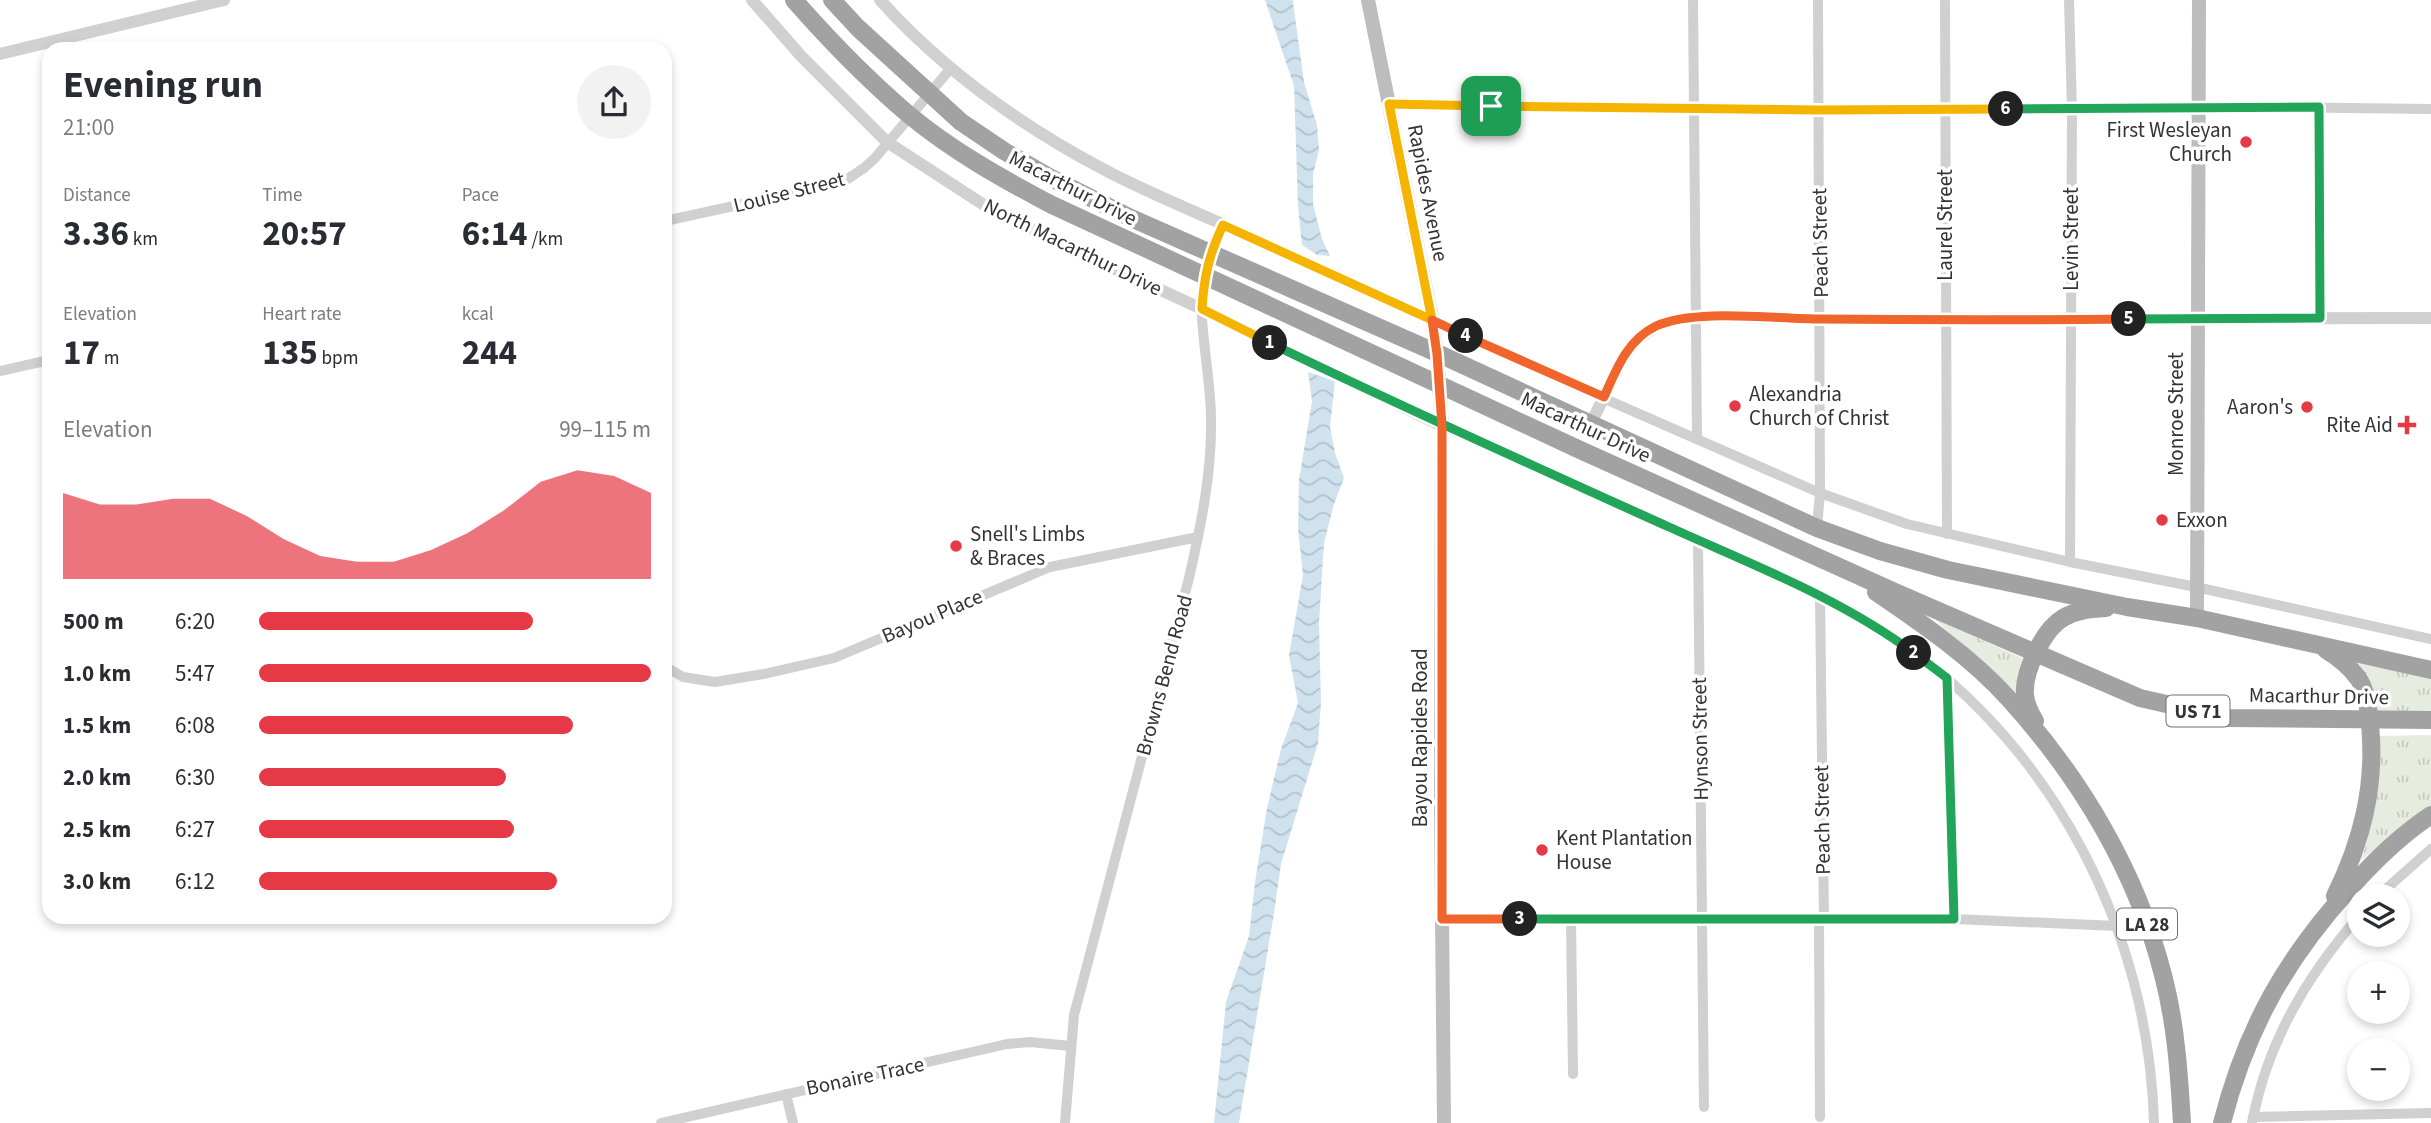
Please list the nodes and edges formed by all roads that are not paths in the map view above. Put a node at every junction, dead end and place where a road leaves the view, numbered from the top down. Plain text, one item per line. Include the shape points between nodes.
1 (224, 0) edge
2 (752, 0) edge
3 (794, 0) edge
4 (832, 0) edge
5 (880, 0) edge
6 (1368, 0) edge
7 (1693, 0) edge
8 (1818, 0) edge
9 (1945, 0) edge
10 (2069, 0) edge
11 (2199, 0) edge
12 (50, 42) edge
13 (42, 44) edge
14 (0, 54) edge
15 (951, 68) junction
16 (929, 95) junction
17 (1389, 104) junction
18 (2319, 107) junction
19 (1945, 108) junction
20 (2200, 108) junction
21 (2431, 108) edge
22 (1695, 109) junction
23 (1818, 110) junction
24 (2072, 110) junction
25 (909, 115) junction
26 (887, 142) junction
27 (672, 220) edge
28 (1223, 225) junction
29 (1210, 253) junction
30 (1204, 276) junction
31 (1202, 309) junction
32 (1695, 316) junction
33 (2320, 318) junction
34 (2431, 318) edge
35 (1820, 319) junction
36 (1945, 319) junction
37 (2197, 319) junction
38 (1432, 320) junction
39 (2071, 320) junction
40 (1437, 354) junction
41 (42, 362) edge
42 (0, 371) edge
43 (1439, 384) junction
44 (1604, 397) junction
45 (1590, 425) junction
46 (1442, 426) junction
47 (1697, 438) junction
48 (1578, 449) junction
49 (1820, 493) junction
50 (1817, 528) junction
51 (1947, 534) junction
52 (1198, 537) junction
53 (1698, 540) junction
54 (1785, 541) junction
55 (2070, 562) junction
56 (2196, 587) junction
57 (1819, 595) junction
58 (2127, 607) junction
59 (2197, 618) junction
60 (2431, 639) edge
61 (2314, 643) junction
62 (2036, 653) junction
63 (2431, 670) edge
64 (672, 671) edge
65 (1947, 678) junction
66 (2370, 720) junction
67 (2431, 720) edge
68 (2049, 747) junction
69 (2431, 816) edge
70 (2431, 849) edge
71 (2392, 884) edge
72 (2326, 915) junction
73 (1442, 919) junction
74 (1571, 919) junction
75 (1702, 919) junction
76 (1821, 919) junction
77 (1954, 919) junction
78 (2119, 931) junction
79 (2347, 931) edge
80 (1070, 1046) junction
81 (1573, 1074) dead end
82 (786, 1094) junction
83 (1704, 1107) dead end
84 (2431, 1113) edge
85 (1820, 1116) dead end
86 (2253, 1120) edge
87 (662, 1123) edge
88 (793, 1123) edge
89 (1065, 1123) edge
90 (1444, 1123) edge
91 (2154, 1123) edge
92 (2183, 1123) edge
93 (2222, 1123) edge

1 - 12 street
2 - 26 street, North Macarthur Drive
3 - 25 highway, Macarthur Drive / US 71 via 841,53
4 - 16 highway, Macarthur Drive
5 - 15 street
6 - 17 main road, Rapides Avenue
7 - 22 street
8 - 23 street, Peach Street
9 - 19 street, Laurel Street
10 - 24 street, Levin Street
11 - 20 main road, Monroe Street
13 - 14 street
15 - 16 street, Louise Street
15 - 28 street via 1000,108 1053,141
16 - 25 street, Louise Street
16 - 29 highway, Macarthur Drive via 1004,151 1131,218
17 - 22 street
17 - 38 main road, Rapides Avenue
18 - 20 street
18 - 21 street
18 - 33 street
19 - 23 street
19 - 24 street
19 - 36 street, Laurel Street
20 - 24 street
20 - 37 main road, Monroe Street
22 - 23 street
22 - 32 street
23 - 35 street, Peach Street
24 - 39 street, Levin Street
25 - 26 street, Louise Street
25 - 30 highway, Macarthur Drive / US 71 via 995,174 1049,204
26 - 27 street, Louise Street via 864,168 843,182
26 - 31 street, North Macarthur Drive via 984,205
28 - 29 street, Browns Bend Road
28 - 38 street
29 - 30 street, Browns Bend Road
29 - 40 highway, Macarthur Drive
30 - 31 street, Browns Bend Road
30 - 43 highway, Macarthur Drive / US 71
31 - 46 street, North Macarthur Drive
31 - 52 street, Browns Bend Road via 1212,417
32 - 35 street
32 - 44 street via 1658,325 1637,340
32 - 47 street
33 - 34 street
33 - 37 street
35 - 36 street
35 - 49 street, Peach Street
36 - 39 street
36 - 51 street, Laurel Street
37 - 39 street
37 - 56 main road, Monroe Street
38 - 40 main road, Rapides Avenue
38 - 44 street, Macarthur Drive
39 - 55 street, Levin Street
40 - 43 main road, Bayou Rapides Road
40 - 45 highway, Macarthur Drive
41 - 42 street
43 - 46 main road, Bayou Rapides Road
43 - 48 highway, Macarthur Drive / US 71
44 - 45 street
44 - 47 street, Macarthur Drive
45 - 48 highway
45 - 50 highway, Macarthur Drive
46 - 53 street
46 - 73 main road, Bayou Rapides Road
47 - 49 street, Macarthur Drive
48 - 54 highway, Macarthur Drive / US 71
49 - 50 street, Peach Street
49 - 51 street, Macarthur Drive
50 - 58 highway, Macarthur Drive via 1948,570
51 - 55 street, Macarthur Drive
52 - 64 street, Bayou Place via 1049,567 834,658 715,682
52 - 80 street, Browns Bend Road via 1077,1002
53 - 57 street
53 - 75 street, Hynson Street
54 - 62 highway, Macarthur Drive / US 71
54 - 68 highway, LA 28 via 1927,627 2009,698
55 - 56 street, Macarthur Drive
56 - 59 main road, Monroe Street
56 - 60 street, Macarthur Drive
57 - 65 street via 1901,643
57 - 76 street, Peach Street
58 - 59 highway, Macarthur Drive
58 - 62 highway via 2072,613 2052,627
59 - 61 highway, Macarthur Drive
61 - 63 highway, Macarthur Drive
61 - 66 highway via 2339,658 2358,678
62 - 66 highway, Macarthur Drive / US 71 via 2140,698 2228,718
62 - 68 highway via 2025,693
65 - 77 street
65 - 78 street via 2042,785 2090,862
66 - 67 highway, Macarthur Drive / US 71
66 - 72 highway via 2371,782 2366,813 2360,839
68 - 92 highway, LA 28 via 2100,824 2156,948 2176,1046
69 - 72 highway via 2390,848
70 - 71 street
72 - 93 highway via 2264,1006 2241,1057
73 - 74 street
73 - 90 main road, Bayou Rapides Road
74 - 75 street
74 - 81 street
75 - 76 street
75 - 83 street, Hynson Street
76 - 77 street
76 - 85 street, Peach Street
77 - 78 street
78 - 91 street via 2146,1029
79 - 86 street via 2295,1001 2277,1037
80 - 82 street, Bonaire Trace via 1007,1044
80 - 89 street, Browns Bend Road
82 - 87 street, Bonaire Trace
82 - 88 street
84 - 86 street

